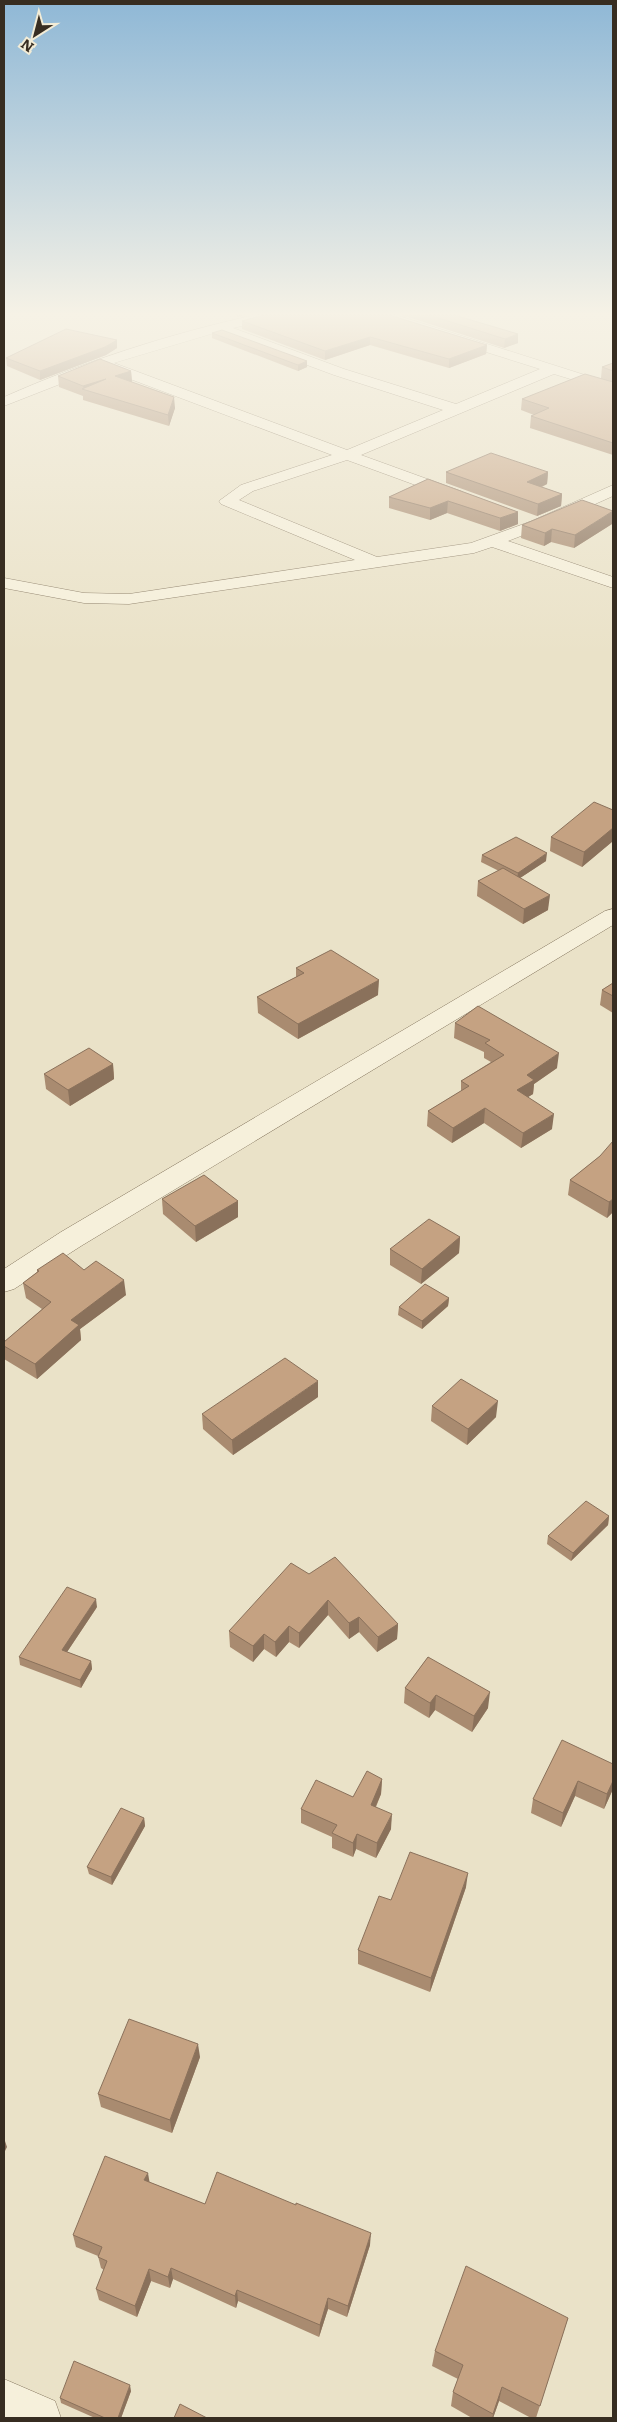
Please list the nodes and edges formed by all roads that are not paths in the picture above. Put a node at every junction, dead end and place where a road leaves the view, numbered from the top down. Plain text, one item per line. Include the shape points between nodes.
1 (275, 428) edge
2 (411, 428) edge
3 (347, 455) junction
4 (613, 490) edge
5 (476, 501) edge
6 (512, 514) edge
7 (538, 524) junction
8 (494, 542) junction
9 (372, 561) junction
10 (4, 583) edge
11 (613, 583) edge
12 (613, 916) edge
13 (4, 1282) edge
14 (4, 2402) edge
15 (38, 2418) edge

1 - 3 street
2 - 3 street
3 - 5 street
3 - 9 street via 247,488 227,501
4 - 7 street
6 - 7 street
7 - 8 street
8 - 9 street via 474,548
8 - 11 street
9 - 10 street via 129,599 84,598
12 - 13 street
14 - 15 street

